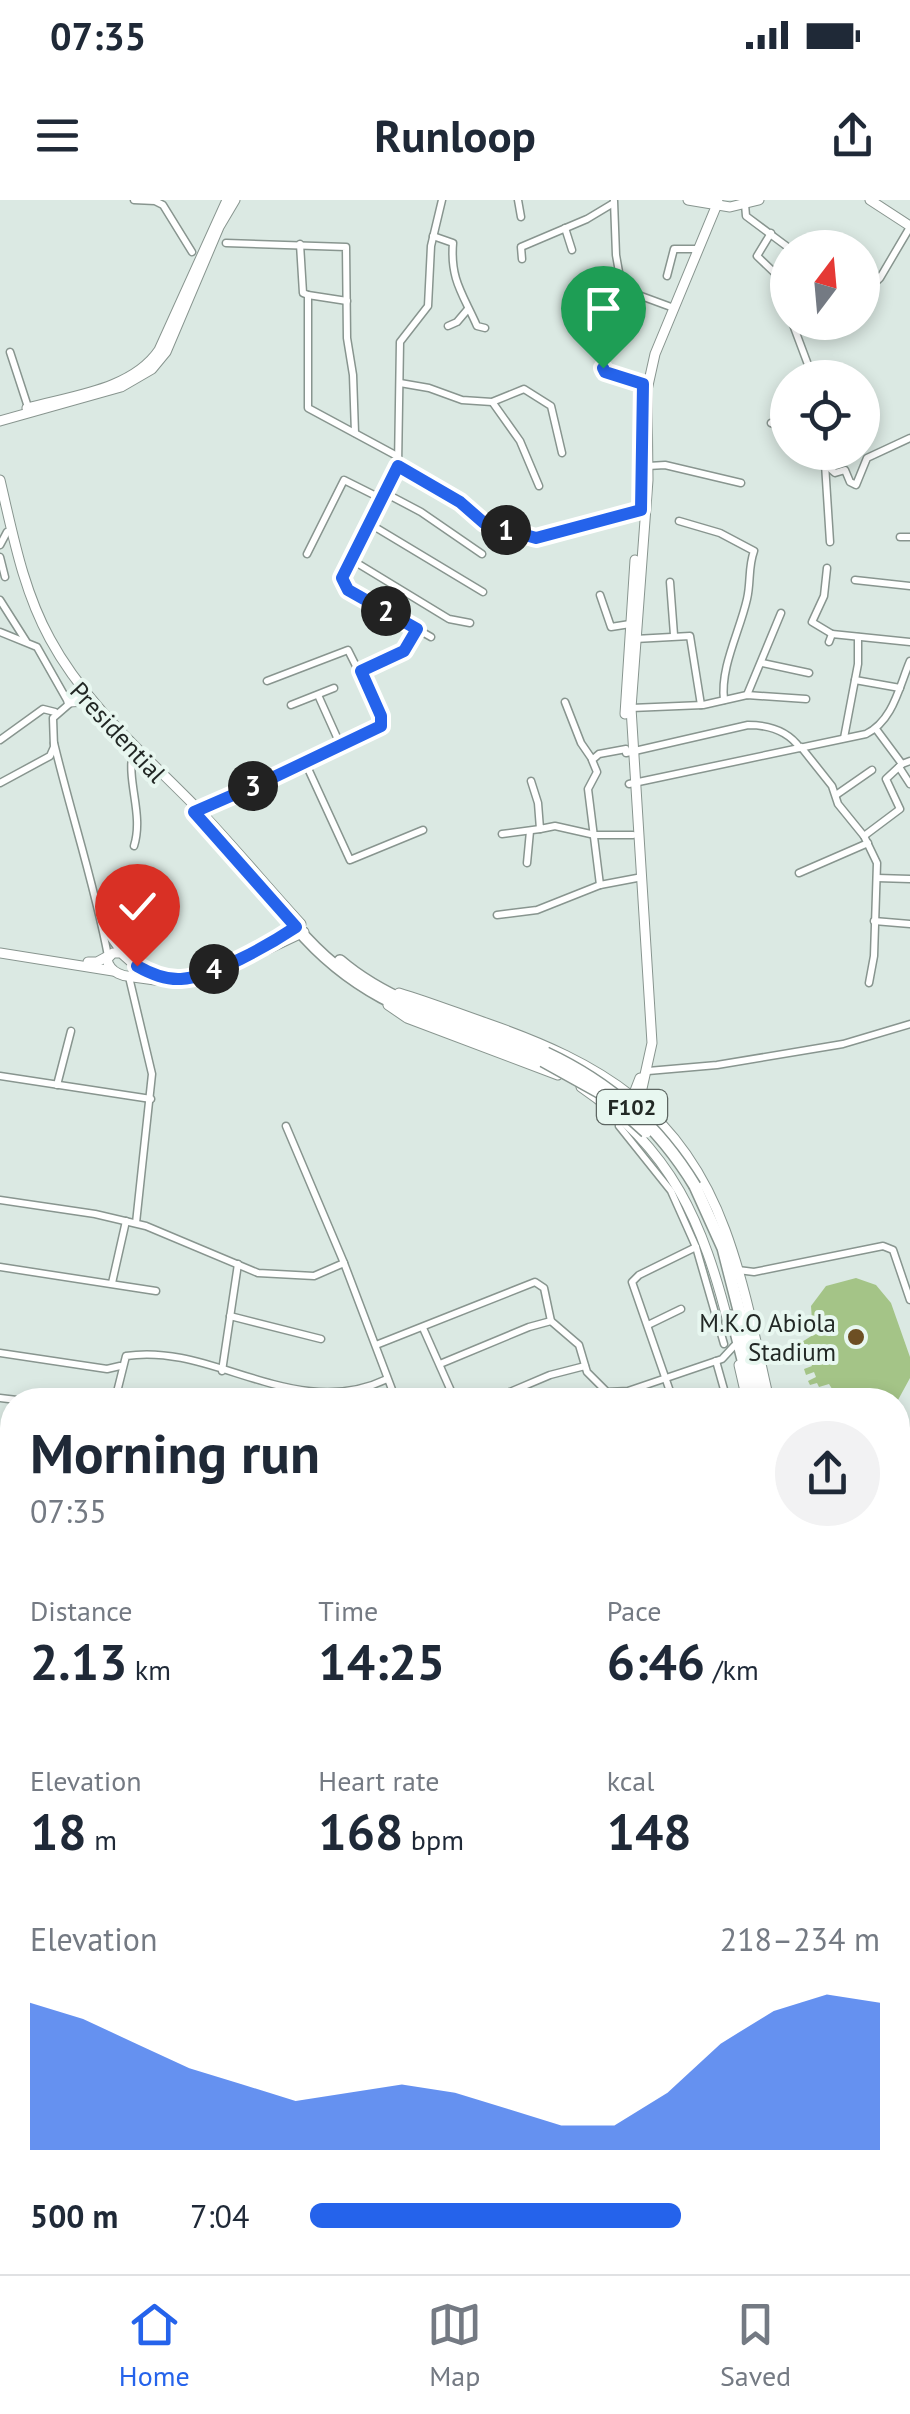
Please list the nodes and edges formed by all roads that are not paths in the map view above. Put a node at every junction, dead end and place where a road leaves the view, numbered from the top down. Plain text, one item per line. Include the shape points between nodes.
1 (134, 200) edge
2 (227, 200) edge
3 (235, 200) edge
4 (442, 200) edge
5 (518, 200) edge
6 (615, 200) edge
7 (688, 200) edge
8 (759, 200) edge
9 (873, 200) edge
10 (744, 202) edge
11 (712, 203) edge
12 (521, 217) dead end
13 (218, 224) junction
14 (910, 225) edge
15 (564, 228) junction
16 (770, 233) edge
17 (432, 236) junction
18 (770, 236) edge
19 (226, 243) junction
20 (300, 244) junction
21 (696, 249) junction
22 (572, 250) dead end
23 (201, 252) junction
24 (522, 259) dead end
25 (770, 268) edge
26 (667, 276) dead end
27 (880, 278) edge
28 (622, 289) junction
29 (308, 294) junction
30 (347, 301) junction
31 (671, 307) junction
32 (468, 309) junction
33 (448, 326) dead end
34 (485, 328) dead end
35 (10, 352) dead end
36 (400, 383) junction
37 (643, 384) junction
38 (492, 402) junction
39 (28, 408) junction
40 (0, 419) edge
41 (355, 433) junction
42 (910, 438) edge
43 (880, 452) edge
44 (562, 453) dead end
45 (397, 456) junction
46 (398, 466) junction
47 (826, 470) edge
48 (845, 470) edge
49 (862, 470) edge
50 (646, 473) junction
51 (0, 480) edge
52 (740, 483) dead end
53 (538, 486) dead end
54 (384, 496) junction
55 (0, 502) edge
56 (643, 510) junction
57 (679, 521) dead end
58 (370, 524) junction
59 (6, 532) junction
60 (900, 537) dead end
61 (910, 537) edge
62 (830, 542) dead end
63 (0, 545) edge
64 (307, 554) dead end
65 (482, 554) dead end
66 (0, 557) edge
67 (352, 560) junction
68 (827, 568) dead end
69 (4, 577) dead end
70 (855, 580) dead end
71 (670, 582) dead end
72 (910, 586) edge
73 (483, 592) dead end
74 (600, 595) dead end
75 (0, 600) edge
76 (781, 613) dead end
77 (470, 624) dead end
78 (630, 624) junction
79 (417, 629) junction
80 (0, 632) edge
81 (674, 635) junction
82 (858, 637) junction
83 (431, 638) dead end
84 (635, 639) junction
85 (910, 642) edge
86 (28, 644) junction
87 (762, 663) junction
88 (910, 663) edge
89 (361, 671) junction
90 (809, 673) dead end
91 (856, 680) junction
92 (267, 681) dead end
93 (334, 688) dead end
94 (900, 688) junction
95 (76, 695) junction
96 (318, 695) junction
97 (748, 696) junction
98 (806, 699) dead end
99 (724, 700) junction
100 (565, 702) dead end
101 (290, 705) dead end
102 (701, 705) junction
103 (631, 708) junction
104 (54, 712) junction
105 (876, 729) junction
106 (844, 738) junction
107 (0, 740) edge
108 (54, 743) junction
109 (340, 744) junction
110 (801, 748) junction
111 (133, 750) junction
112 (628, 752) junction
113 (592, 760) junction
114 (305, 762) junction
115 (904, 764) edge
116 (872, 770) dead end
117 (0, 781) edge
118 (531, 781) dead end
119 (632, 783) junction
120 (910, 784) edge
121 (836, 795) junction
122 (196, 810) junction
123 (540, 829) junction
124 (423, 830) dead end
125 (530, 831) junction
126 (502, 834) dead end
127 (595, 834) junction
128 (633, 835) junction
129 (866, 839) junction
130 (134, 846) dead end
131 (527, 863) dead end
132 (798, 873) dead end
133 (636, 878) junction
134 (877, 878) junction
135 (910, 879) edge
136 (600, 885) junction
137 (496, 916) dead end
138 (874, 921) junction
139 (910, 924) edge
140 (301, 929) junction
141 (105, 931) junction
142 (0, 951) edge
143 (121, 952) junction
144 (108, 956) junction
145 (137, 966) junction
146 (113, 971) junction
147 (131, 977) junction
148 (868, 983) dead end
149 (376, 991) junction
150 (910, 1024) edge
151 (71, 1031) dead end
152 (648, 1071) junction
153 (0, 1076) edge
154 (57, 1085) junction
155 (151, 1099) junction
156 (636, 1099) junction
157 (620, 1120) junction
158 (286, 1126) dead end
159 (692, 1188) junction
160 (0, 1200) edge
161 (126, 1221) junction
162 (136, 1223) junction
163 (696, 1247) junction
164 (344, 1263) junction
165 (238, 1264) junction
166 (0, 1267) edge
167 (739, 1275) junction
168 (112, 1283) junction
169 (156, 1290) dead end
170 (910, 1300) edge
171 (681, 1309) dead end
172 (230, 1316) junction
173 (551, 1321) junction
174 (648, 1325) junction
175 (424, 1328) junction
176 (321, 1339) dead end
177 (376, 1345) junction
178 (729, 1345) junction
179 (0, 1353) edge
180 (719, 1360) junction
181 (738, 1362) junction
182 (440, 1364) junction
183 (121, 1366) junction
184 (585, 1366) junction
185 (222, 1371) junction
186 (666, 1378) junction
187 (387, 1379) junction
188 (117, 1388) edge
189 (293, 1388) edge
190 (368, 1388) edge
191 (391, 1388) edge
192 (450, 1388) edge
193 (518, 1388) edge
194 (599, 1388) edge
195 (637, 1388) edge
196 (669, 1388) edge
197 (725, 1388) edge
198 (746, 1388) edge
199 (747, 1388) edge
200 (763, 1388) edge
201 (763, 1388) edge
202 (0, 2037) edge
203 (0, 2048) edge

1 - 23 street via 163,205
2 - 13 main road
3 - 13 main road
4 - 17 street
5 - 12 street
6 - 15 street
6 - 28 street
7 - 11 main road
8 - 10 main road
9 - 14 main road
10 - 11 main road
10 - 16 street via 746,216
11 - 21 main road
11 - 50 main road via 653,362
13 - 19 main road
13 - 23 main road
14 - 27 street
15 - 22 street
15 - 24 street via 521,247
17 - 32 street via 452,242 452,272
17 - 36 street via 428,306 400,342
18 - 25 street via 757,256
19 - 20 street
19 - 23 main road
20 - 29 street via 300,283
20 - 30 street via 346,247
21 - 26 street via 674,249
21 - 31 main road
23 - 39 main road via 151,361 120,380
23 - 40 main road via 166,352 152,369 121,387
28 - 31 street
28 - 37 street via 604,369
29 - 30 street
29 - 41 street via 308,408
30 - 41 street
31 - 37 main road
32 - 33 street
32 - 34 street
35 - 39 street
36 - 38 street
36 - 45 street
37 - 50 main road
38 - 44 street via 524,389 552,406
38 - 53 street via 520,441
39 - 40 main road
41 - 45 street
42 - 43 street
45 - 46 street
46 - 54 street
46 - 56 street via 484,523 536,538
47 - 62 street
48 - 49 street via 856,485
50 - 52 street via 665,465
50 - 56 main road
51 - 95 main road via 33,604
54 - 58 street
54 - 64 street via 344,480
54 - 65 street via 421,512
55 - 59 main road, Presidential
56 - 78 main road
56 - 84 main road
57 - 99 street via 754,551
58 - 67 street
58 - 73 street
59 - 63 street
59 - 95 main road, Presidential via 29,609
60 - 61 street
66 - 69 street
67 - 77 street
67 - 79 street via 344,587
68 - 82 street via 812,622 830,638
70 - 72 street
71 - 81 street
74 - 78 street via 611,627
75 - 86 street
76 - 87 street
78 - 112 main road
79 - 83 street
79 - 89 street via 404,651
80 - 86 street
81 - 84 street
81 - 102 street via 691,638
82 - 85 street
82 - 91 street
84 - 103 main road
86 - 95 street
87 - 90 street
87 - 97 street
88 - 94 street
89 - 92 street via 348,650
89 - 109 street via 382,722
91 - 94 street
91 - 106 street
93 - 96 street
94 - 105 street
95 - 104 street
95 - 108 street via 53,718
95 - 111 main road, Presidential
95 - 122 main road
96 - 101 street
96 - 109 street
97 - 98 street
97 - 99 street
99 - 102 street
100 - 113 street
102 - 103 street
103 - 112 main road
104 - 107 street via 44,708
104 - 117 street via 47,756
105 - 106 street
105 - 115 street
106 - 110 street
108 - 117 street via 50,756
108 - 141 street
109 - 114 street
110 - 112 street via 788,734 748,724
110 - 119 street
110 - 121 street
111 - 122 main road, Presidential
111 - 130 street
112 - 113 street
112 - 119 main road
113 - 127 street via 596,772 588,789
114 - 122 street
114 - 124 street via 350,860
115 - 120 street
115 - 129 street via 886,780 900,809
116 - 121 street
118 - 123 street
119 - 128 main road
119 - 152 main road via 651,1017
121 - 129 street
122 - 140 main road
123 - 125 street
123 - 127 street
125 - 126 street
125 - 131 street
127 - 128 street
127 - 136 street
128 - 133 main road
129 - 132 street
129 - 134 street
133 - 136 street
133 - 156 main road via 647,1043
134 - 135 street
134 - 138 street
136 - 137 street via 537,910
138 - 139 street
138 - 148 street
140 - 145 main road via 190,978 156,976
140 - 147 main road via 199,981
140 - 149 highway, F102
141 - 143 street
141 - 144 street
142 - 144 main road via 84,962
142 - 146 main road
143 - 144 main road
143 - 145 main road
144 - 146 main road
145 - 147 main road
146 - 147 main road
147 - 155 street via 152,1074
149 - 156 main road via 540,1042
149 - 157 main road via 407,1018 554,1072
149 - 159 highway, F102, bridge via 587,1074 631,1106 670,1148
150 - 152 street via 843,1044
151 - 154 street
152 - 156 main road
153 - 154 street
154 - 155 street
155 - 162 street
156 - 157 main road
156 - 167 main road via 694,1165
157 - 163 street via 671,1192
157 - 178 main road via 668,1170 697,1220
158 - 164 street
159 - 199 highway, F102 via 716,1250
159 - 200 highway, F102 via 723,1248
160 - 161 street
161 - 162 street
161 - 168 street
162 - 165 street
163 - 174 street via 634,1278
163 - 178 street
164 - 165 street via 304,1276 274,1276
164 - 177 street
165 - 172 street
166 - 168 street
167 - 170 street via 884,1246 893,1250
167 - 201 main road
168 - 169 street
171 - 174 street
172 - 176 street
172 - 185 street
173 - 175 street via 544,1288 535,1282
173 - 182 street
173 - 184 street via 578,1345
174 - 186 street
175 - 177 street
175 - 182 street
177 - 187 street
178 - 180 street
178 - 181 main road
179 - 183 street
180 - 181 street
180 - 186 street
180 - 197 street
181 - 198 main road
182 - 192 street
183 - 185 street via 126,1356 144,1354
183 - 188 street
184 - 193 street
184 - 194 street
185 - 189 street
186 - 195 street
186 - 196 street
187 - 190 street
187 - 191 street
202 - 203 street

